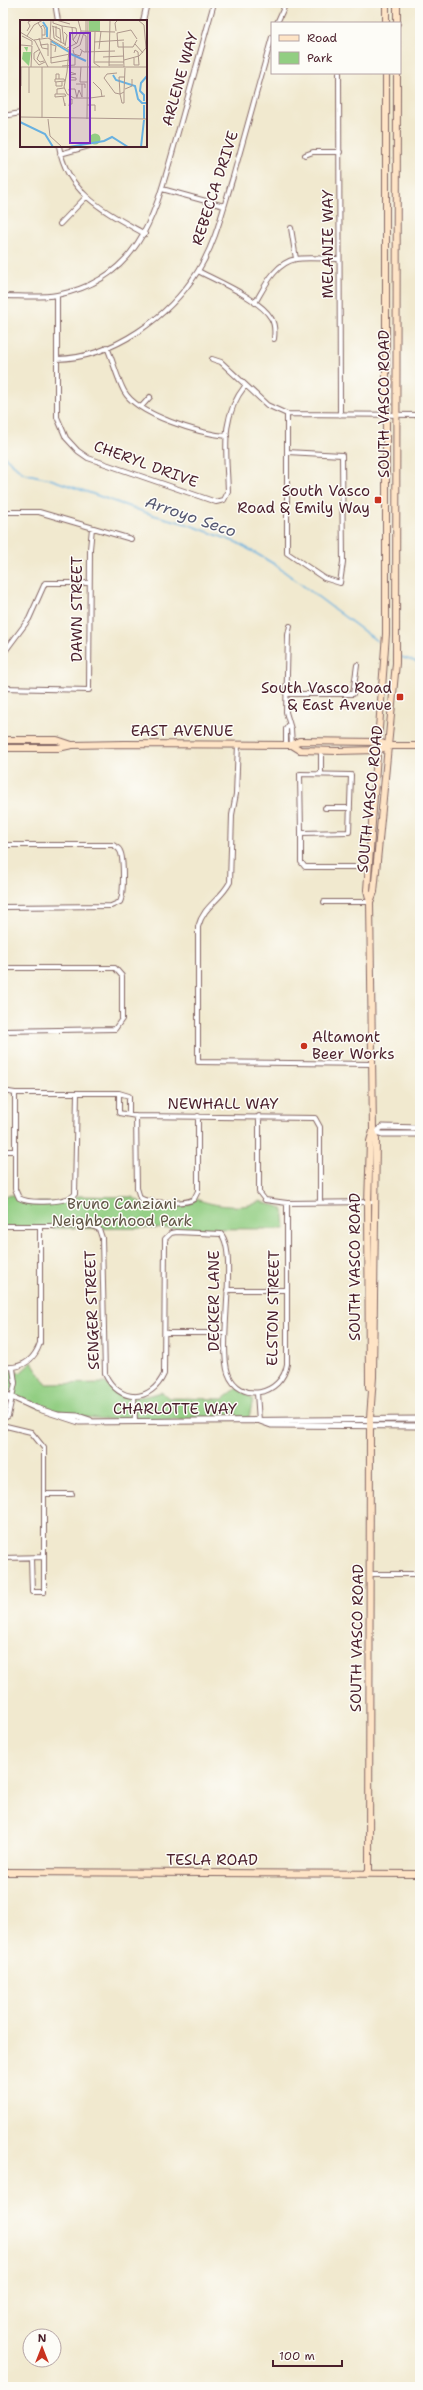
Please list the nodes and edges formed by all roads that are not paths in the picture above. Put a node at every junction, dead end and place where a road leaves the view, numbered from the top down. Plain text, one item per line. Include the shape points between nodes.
1 (55, 3) edge
2 (147, 3) edge
3 (214, 3) edge
4 (286, 3) edge
5 (344, 3) edge
6 (382, 3) edge
7 (386, 3) edge
8 (398, 3) edge
9 (58, 20) edge
10 (143, 20) edge
11 (276, 22) edge
12 (386, 22) edge
13 (398, 22) edge
14 (271, 41) edge
15 (338, 74) edge
16 (386, 74) edge
17 (397, 74) edge
18 (20, 113) edge
19 (3, 116) edge
20 (59, 147) edge
21 (85, 147) edge
22 (340, 152) junction
23 (60, 154) junction
24 (304, 155) dead end
25 (162, 189) junction
26 (86, 197) junction
27 (224, 206) junction
28 (60, 224) dead end
29 (291, 228) dead end
30 (145, 234) junction
31 (296, 259) junction
32 (339, 259) junction
33 (198, 271) junction
34 (57, 295) junction
35 (3, 296) edge
36 (255, 303) junction
37 (274, 339) dead end
38 (107, 347) junction
39 (57, 359) junction
40 (212, 359) dead end
41 (244, 386) junction
42 (150, 396) dead end
43 (141, 407) junction
44 (287, 414) junction
45 (397, 415) junction
46 (340, 416) junction
47 (385, 416) junction
48 (420, 416) edge
49 (227, 436) junction
50 (287, 452) junction
51 (3, 512) edge
52 (92, 528) junction
53 (131, 539) dead end
54 (90, 583) junction
55 (290, 626) dead end
56 (3, 654) edge
57 (357, 665) dead end
58 (3, 688) edge
59 (286, 694) junction
60 (3, 740) edge
61 (379, 742) junction
62 (238, 744) junction
63 (72, 745) junction
64 (289, 745) junction
65 (389, 746) junction
66 (420, 746) edge
67 (3, 748) edge
68 (320, 750) junction
69 (378, 750) junction
70 (321, 774) junction
71 (325, 808) dead end
72 (350, 808) junction
73 (301, 832) junction
74 (3, 845) edge
75 (369, 867) junction
76 (324, 902) dead end
77 (370, 902) junction
78 (3, 907) edge
79 (3, 968) edge
80 (3, 1032) edge
81 (372, 1064) junction
82 (3, 1091) edge
83 (15, 1093) junction
84 (77, 1093) junction
85 (119, 1093) junction
86 (129, 1114) junction
87 (136, 1116) junction
88 (198, 1116) junction
89 (259, 1116) junction
90 (420, 1128) edge
91 (375, 1131) junction
92 (420, 1134) edge
93 (3, 1151) edge
94 (15, 1151) junction
95 (320, 1202) junction
96 (371, 1202) junction
97 (287, 1203) junction
98 (3, 1226) edge
99 (40, 1226) junction
100 (227, 1290) junction
101 (286, 1290) junction
102 (165, 1333) junction
103 (225, 1333) junction
104 (3, 1367) edge
105 (13, 1368) junction
106 (3, 1393) edge
107 (257, 1393) junction
108 (134, 1396) junction
109 (11, 1398) junction
110 (3, 1406) edge
111 (3, 1418) edge
112 (370, 1418) junction
113 (420, 1419) edge
114 (135, 1421) junction
115 (259, 1421) junction
116 (371, 1425) junction
117 (420, 1426) edge
118 (4, 1427) edge
119 (45, 1494) junction
120 (72, 1494) dead end
121 (44, 1557) junction
122 (3, 1558) edge
123 (31, 1558) junction
124 (371, 1574) junction
125 (420, 1574) edge
126 (3, 1872) edge
127 (369, 1873) junction
128 (420, 1874) edge

1 - 9 street
2 - 10 street
3 - 25 street, ARLENE WAY
4 - 11 street
5 - 6 street
7 - 12 main road
8 - 13 main road
14 - 27 street, REBECCA DRIVE
15 - 22 street, MELANIE WAY
16 - 47 main road, SOUTH VASCO ROAD
17 - 45 main road, SOUTH VASCO ROAD
18 - 19 street
20 - 23 street
21 - 23 street
22 - 24 street via 313,152
22 - 32 street, MELANIE WAY
23 - 26 street via 70,178
25 - 27 street
25 - 30 street, ARLENE WAY
26 - 28 street
26 - 30 street via 99,208
27 - 33 street, REBECCA DRIVE
29 - 31 street
30 - 34 street, ARLENE WAY via 125,260 101,278
31 - 32 street
31 - 36 street via 283,265 271,276
32 - 46 street, MELANIE WAY
33 - 36 street
33 - 38 street, REBECCA DRIVE via 179,296 154,320
34 - 35 street, ARLENE WAY
34 - 39 street, CHERYL DRIVE
36 - 37 street via 271,317 275,328
38 - 39 street, REBECCA DRIVE
38 - 43 street via 124,391
39 - 49 street, CHERYL DRIVE via 57,417 61,430 73,446 88,458 219,502 224,500 228,492
40 - 41 street via 220,362
41 - 44 street via 267,405
41 - 49 street, CHERYL DRIVE via 229,412
42 - 43 street
43 - 49 street via 208,433
44 - 46 street
44 - 50 street
45 - 47 street
45 - 48 street
45 - 65 main road, SOUTH VASCO ROAD via 396,663
46 - 47 street
47 - 61 main road, SOUTH VASCO ROAD via 386,634
50 - 50 street via 287,553 324,578 340,583 343,562 342,455
51 - 52 street via 39,512
52 - 53 street
52 - 54 street, DAWN STREET
54 - 56 street via 45,583 29,619
54 - 58 street, DAWN STREET via 89,690
55 - 59 street
57 - 59 street via 353,694
59 - 64 street via 286,712 291,729
60 - 63 main road, EAST AVENUE via 58,740
61 - 64 main road, EAST AVENUE via 299,741
61 - 65 main road, EAST AVENUE
61 - 69 main road, SOUTH VASCO ROAD
62 - 63 main road, EAST AVENUE
62 - 64 main road, EAST AVENUE
62 - 81 street via 230,882 225,891 204,910 198,927 198,1062
63 - 67 main road, EAST AVENUE via 58,748
64 - 68 main road, EAST AVENUE via 300,750
65 - 66 main road, EAST AVENUE
65 - 69 main road, EAST AVENUE
65 - 77 main road, SOUTH VASCO ROAD via 374,892
68 - 69 main road, EAST AVENUE
68 - 70 street
69 - 75 main road, SOUTH VASCO ROAD
70 - 72 street via 351,775
70 - 73 street via 300,774
71 - 72 street
72 - 73 street via 349,832
73 - 75 street via 301,862 305,867
74 - 78 street via 113,846 120,850 122,856 122,895 120,902 111,906
75 - 77 main road, SOUTH VASCO ROAD via 367,890
76 - 77 street
77 - 81 main road, SOUTH VASCO ROAD
79 - 80 street via 114,968 122,976 122,1019 115,1029
81 - 91 main road, SOUTH VASCO ROAD
82 - 83 street
83 - 84 street
83 - 94 street
84 - 85 street
84 - 94 street via 76,1189 72,1197 57,1201 27,1201 19,1198 15,1189
85 - 86 street via 129,1096
85 - 86 street via 119,1113
86 - 87 street, NEWHALL WAY
87 - 88 street, NEWHALL WAY
87 - 88 street via 137,1188 140,1198 148,1202 186,1202 194,1199 198,1191
88 - 89 street, NEWHALL WAY
89 - 95 street, NEWHALL WAY via 311,1117 317,1120 320,1127
89 - 97 street via 260,1196 270,1203
90 - 91 street via 382,1127
91 - 92 street via 382,1134
91 - 96 main road, SOUTH VASCO ROAD
93 - 94 street
95 - 96 street
95 - 97 street
96 - 112 main road, SOUTH VASCO ROAD via 373,1377
97 - 101 street, ELSTON STREET
98 - 99 street
99 - 105 street via 40,1343 33,1358
99 - 108 street, SENGER STREET via 92,1226 99,1229 102,1238 105,1374 111,1386 117,1391
100 - 101 street
100 - 102 street, DECKER LANE via 226,1242 221,1234 171,1233 165,1243
100 - 103 street, DECKER LANE
101 - 107 street, ELSTON STREET via 286,1371 278,1384
102 - 103 street
102 - 108 street, DECKER LANE via 165,1365 161,1380 150,1392
103 - 107 street, DECKER LANE via 228,1373 239,1387
104 - 105 street
105 - 109 street via 15,1383
106 - 109 street, CHARLOTTE WAY
107 - 115 street
108 - 114 street
109 - 110 street via 5,1401
109 - 111 street via 8,1416
109 - 114 street, CHARLOTTE WAY via 79,1422
111 - 118 street
112 - 113 street, CHARLOTTE WAY
112 - 115 street, CHARLOTTE WAY
112 - 116 main road, SOUTH VASCO ROAD
114 - 115 street, CHARLOTTE WAY
115 - 116 street, CHARLOTTE WAY via 270,1425
116 - 117 street, CHARLOTTE WAY
116 - 124 main road, SOUTH VASCO ROAD
118 - 119 street via 31,1432 44,1448
119 - 120 street
119 - 121 street
121 - 123 street
121 - 123 street via 44,1592 32,1592
122 - 123 street
124 - 125 street
124 - 127 main road, SOUTH VASCO ROAD
126 - 127 main road, TESLA ROAD
127 - 128 main road, TESLA ROAD

